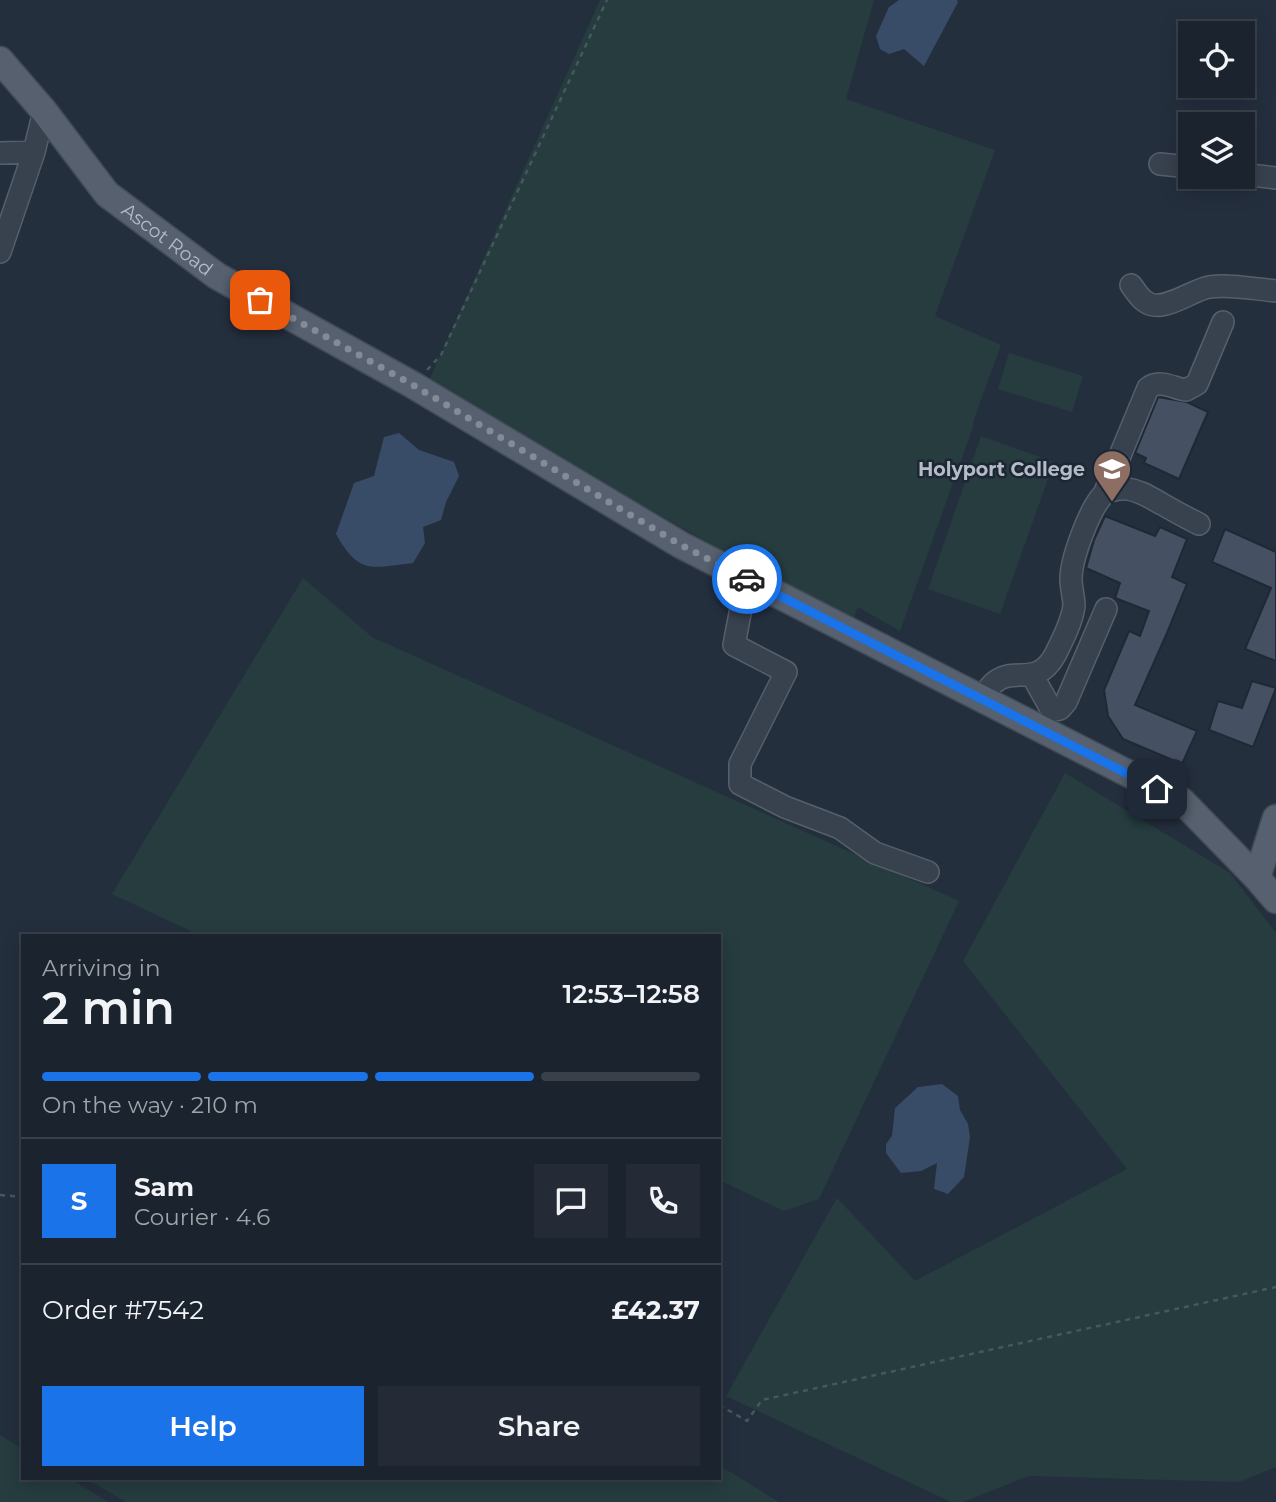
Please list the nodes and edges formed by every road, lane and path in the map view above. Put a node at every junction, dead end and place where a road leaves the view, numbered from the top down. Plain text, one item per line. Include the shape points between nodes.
1 (607, 0) edge
2 (0, 60) edge
3 (44, 111) junction
4 (34, 152) junction
5 (0, 153) edge
6 (1160, 164) dead end
7 (1178, 166) edge
8 (1255, 176) edge
9 (1276, 178) edge
10 (0, 252) edge
11 (1132, 285) dead end
12 (1276, 291) edge
13 (1223, 322) dead end
14 (413, 385) junction
15 (1104, 494) junction
16 (1199, 524) dead end
17 (751, 581) junction
18 (1106, 609) dead end
19 (1032, 675) junction
20 (983, 699) junction
21 (1276, 820) edge
22 (928, 872) dead end
23 (1257, 878) junction
24 (1276, 900) edge
25 (0, 1195) edge
26 (21, 1197) edge
27 (1276, 1287) edge
28 (721, 1406) edge

1 - 14 path via 441,355
2 - 3 main road, Ascot Road
3 - 4 street
3 - 14 main road, Ascot Road via 107,194 217,276
4 - 5 street
4 - 10 street
6 - 7 street
8 - 9 street
11 - 12 street via 1145,302 1155,306 1205,287
13 - 15 street via 1197,384 1186,390 1158,384 1148,388
14 - 17 main road, Ascot Road via 681,545
15 - 16 street via 1128,489
15 - 19 street via 1077,545 1070,621 1050,664
17 - 20 main road, Ascot Road
17 - 22 street via 734,645 786,671 740,764 740,784 840,828 875,853
18 - 19 street via 1060,709 1050,708
19 - 20 street via 1001,678
20 - 23 main road, Ascot Road via 1182,801
21 - 23 main road
23 - 24 main road, Ascot Road
25 - 26 path
27 - 28 path via 762,1400 747,1421

